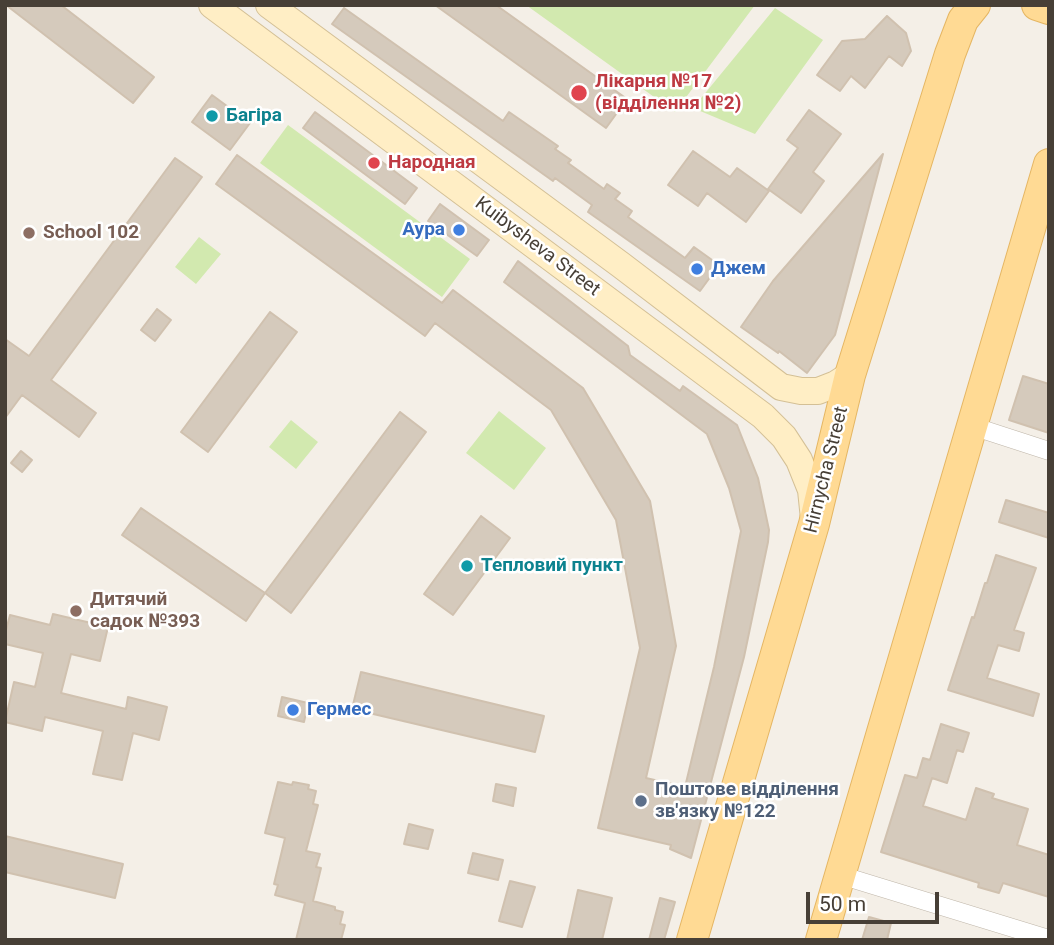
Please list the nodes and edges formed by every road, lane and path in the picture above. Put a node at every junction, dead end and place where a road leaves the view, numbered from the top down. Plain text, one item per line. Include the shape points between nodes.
1 (212, 5) edge
2 (269, 5) edge
3 (975, 5) edge
4 (1037, 5) edge
5 (1049, 9) edge
6 (1049, 164) edge
7 (850, 375) junction
8 (781, 387) junction
9 (763, 416) junction
10 (972, 426) junction
11 (1049, 451) edge
12 (814, 524) junction
13 (840, 875) junction
14 (1049, 939) edge
15 (691, 940) edge
16 (821, 940) edge

1 - 9 main road, Kuibysheva Street
2 - 8 main road, Kuibysheva Street
3 - 7 main road, Hirnycha Street via 963,20 950,54
4 - 5 main road
6 - 10 main road
7 - 8 main road via 818,391
7 - 12 main road, Hirnycha Street
8 - 9 main road via 782,408
9 - 12 main road, Kuibysheva Street via 799,460 811,490
10 - 11 street
10 - 13 main road
12 - 15 main road, Hirnycha Street
13 - 14 street
13 - 16 main road

